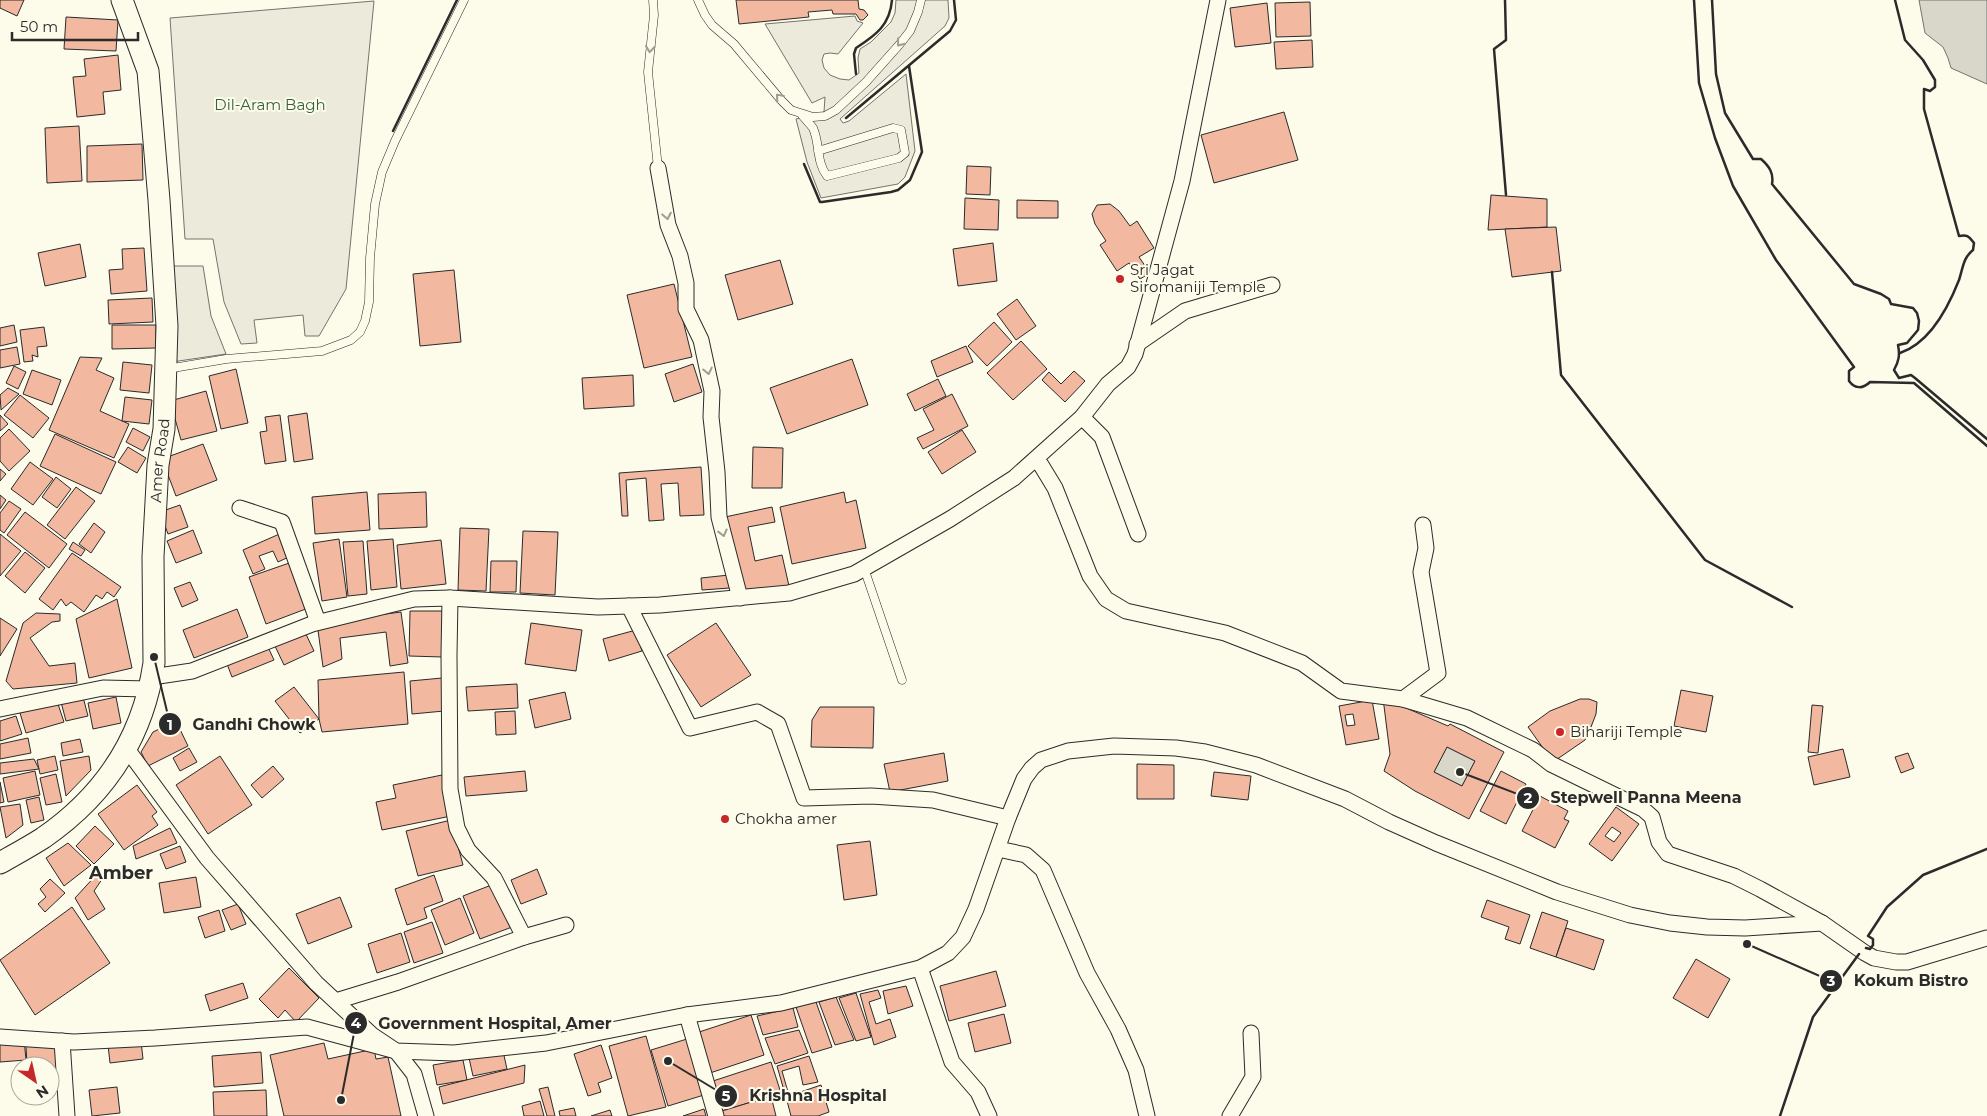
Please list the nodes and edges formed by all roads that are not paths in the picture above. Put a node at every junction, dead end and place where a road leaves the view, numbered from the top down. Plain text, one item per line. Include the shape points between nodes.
1 (122, 0) edge
2 (464, 0) edge
3 (653, 0) edge
4 (698, 0) edge
5 (921, 0) edge
6 (1218, 0) edge
7 (802, 115) junction
8 (818, 151) junction
9 (658, 168) joint
10 (1272, 285) dead end
11 (1137, 344) junction
12 (167, 369) junction
13 (1082, 416) junction
14 (1035, 460) junction
15 (240, 508) dead end
16 (1423, 526) dead end
17 (1138, 534) dead end
18 (864, 568) junction
19 (450, 598) junction
20 (740, 598) junction
21 (629, 606) junction
22 (318, 622) junction
23 (902, 680) dead end
24 (150, 683) junction
25 (1403, 699) junction
26 (0, 709) edge
27 (127, 749) junction
28 (1008, 818) junction
29 (998, 849) junction
30 (0, 863) edge
31 (1822, 923) junction
32 (566, 925) dead end
33 (524, 937) junction
34 (1987, 938) edge
35 (920, 968) junction
36 (336, 1001) junction
37 (687, 1015) junction
38 (1251, 1033) dead end
39 (0, 1037) edge
40 (62, 1041) junction
41 (396, 1051) junction
42 (67, 1116) edge
43 (426, 1116) edge
44 (716, 1116) edge
45 (989, 1116) edge
46 (1147, 1116) edge
47 (1230, 1116) edge

1 - 12 main road, Amer Road via 148,72 159,200
2 - 12 lane via 382,172 375,204 369,302 360,332 351,340 322,352 226,359
3 -> 9 lane via 648,72
7 -> 4 lane via 791,110 734,44 712,25
5 -> 7 lane via 910,31 858,91 825,116
6 - 11 street via 1182,181
7 - 8 lane via 813,128
8 - 8 lane via 822,169 828,176 899,158 905,153 905,146 901,130 893,128
9 -> 20 street via 668,225 686,283 686,309 701,340 712,391 719,517
10 - 11 street via 1185,311
11 - 13 street via 1128,367 1108,384
12 - 24 main road, Amer Road via 152,557 154,664
13 - 14 street
13 - 17 street via 1102,437
14 - 18 street via 1014,478 950,519
14 - 25 street via 1055,488 1090,576 1106,599 1126,611 1225,633 1302,663 1341,691
15 - 22 street via 282,522
16 - 25 street via 1426,548 1421,572 1438,673
18 - 20 street via 854,574 789,593
18 - 23 lane
19 - 21 street
19 - 22 street via 414,599
19 - 33 street via 450,789 456,828 468,850 494,878
20 - 21 street
21 - 28 street via 690,728 757,712 778,724 804,798 871,796 933,800
22 - 24 street via 192,671
24 - 26 street via 102,688
24 - 27 main road, Amer Road
25 - 31 street via 1483,725 1532,750 1551,764 1636,804 1652,817 1659,842 1668,854 1734,876
27 - 30 main road, Amer Road via 106,781 66,820
27 - 36 street via 207,858 316,983
28 - 29 street
28 - 31 street via 1024,779 1032,768 1047,758 1068,751 1114,746 1176,748 1234,759 1282,773 1436,843 1557,892 1630,915 1707,927
29 - 35 street via 963,937 948,953
29 - 46 street via 1026,855 1042,870 1086,974 1118,1029 1136,1070
31 - 34 street via 1874,958 1896,962 1922,958
32 - 33 street
33 - 36 street
35 - 37 street via 781,1003
35 - 45 street via 952,1062 978,1092
36 - 41 street via 372,1035
37 - 41 street via 546,1043 454,1053
37 - 44 street
38 - 47 street via 1254,1077
39 - 40 street
40 - 41 street via 307,1027
40 - 42 street
41 - 43 street via 414,1074

